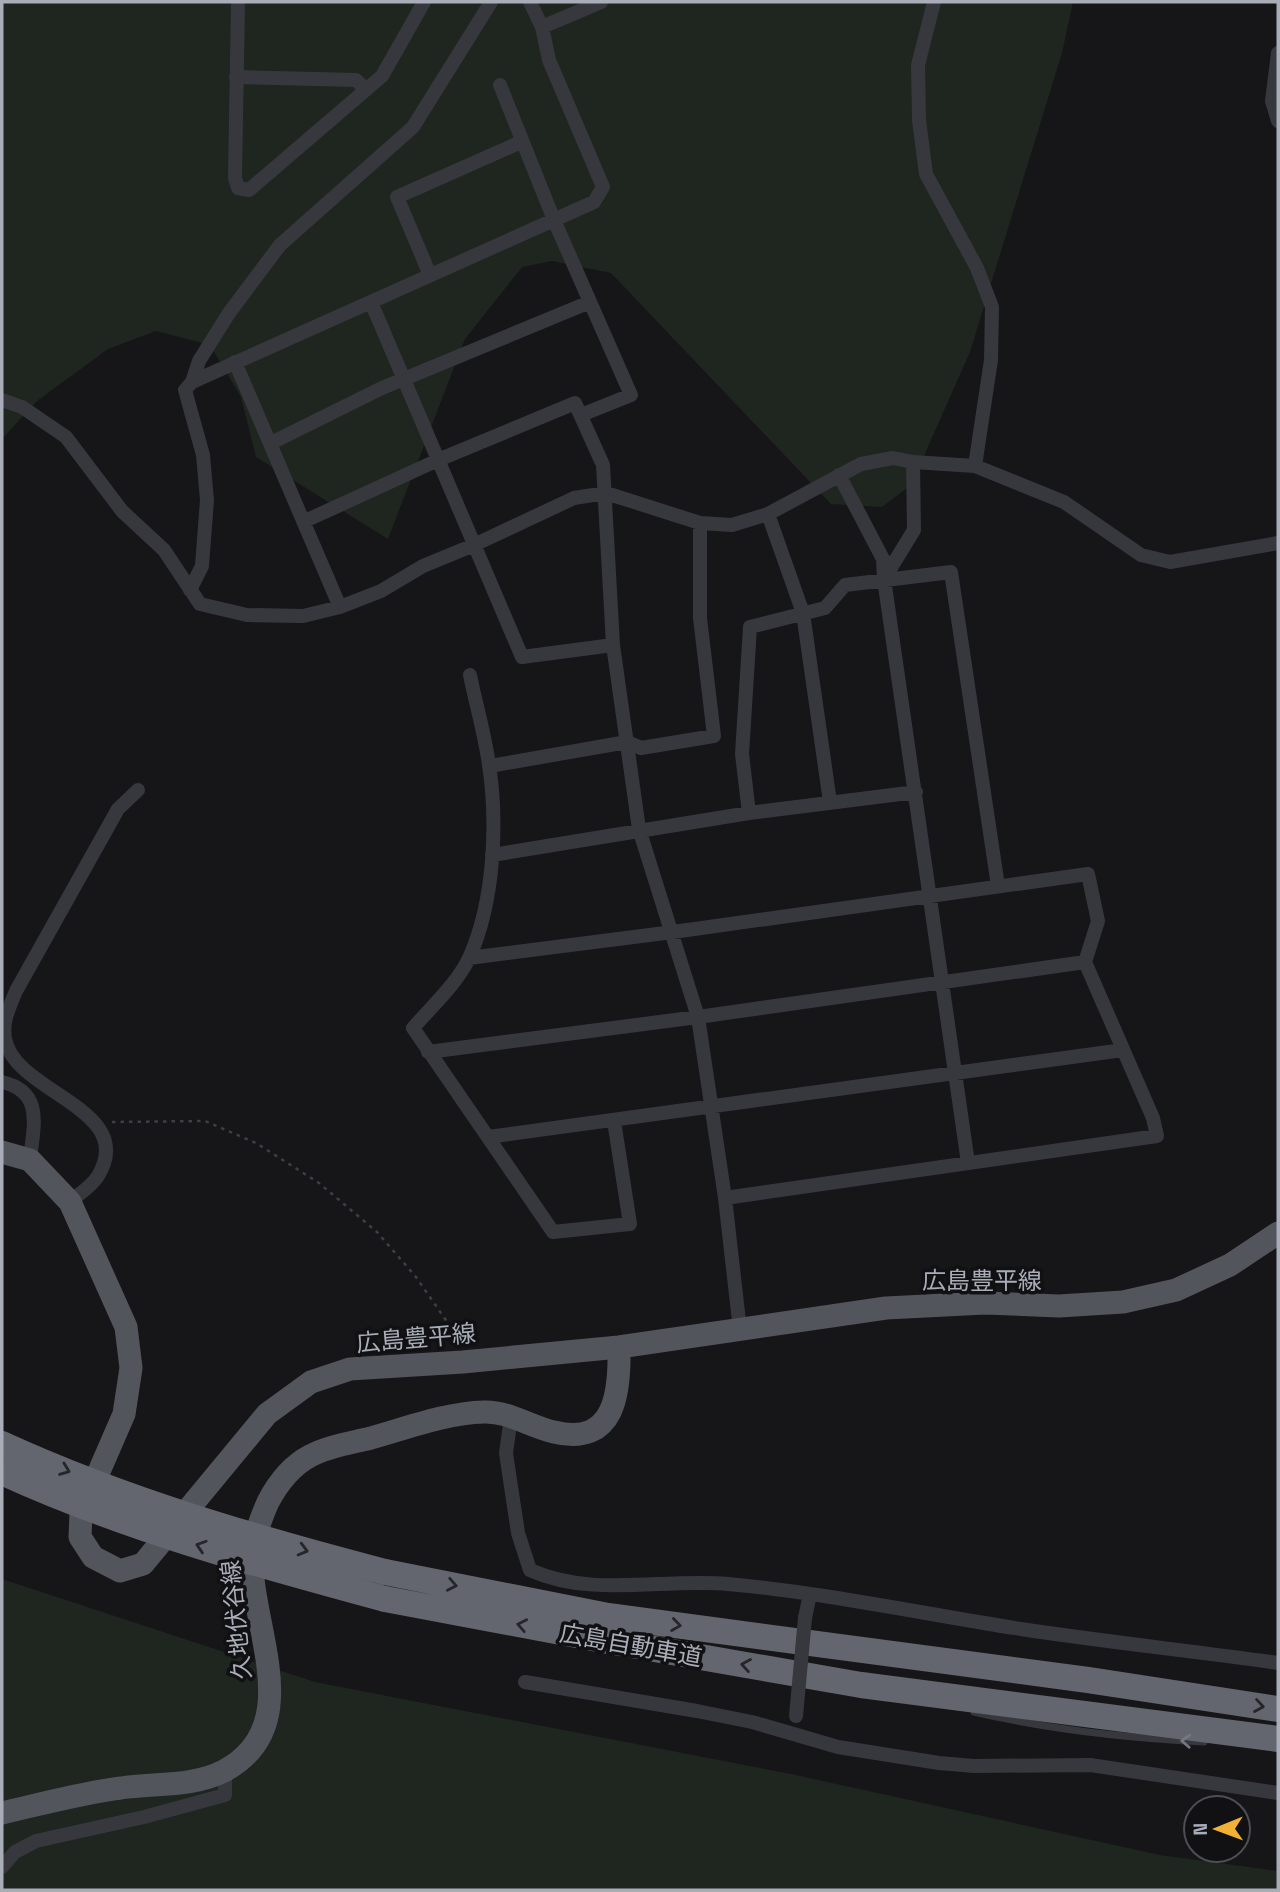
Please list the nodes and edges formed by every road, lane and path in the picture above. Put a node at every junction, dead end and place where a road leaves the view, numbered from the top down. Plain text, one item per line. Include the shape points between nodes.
1 (238, 2) edge
2 (424, 2) edge
3 (491, 2) edge
4 (530, 2) edge
5 (601, 2) edge
6 (934, 2) edge
7 (542, 27) junction
8 (1278, 53) edge
9 (236, 77) junction
10 (500, 85) dead end
11 (366, 90) junction
12 (1278, 121) edge
13 (521, 142) junction
14 (554, 220) junction
15 (430, 275) junction
16 (370, 302) junction
17 (590, 302) junction
18 (235, 362) junction
19 (405, 379) junction
20 (192, 382) junction
21 (2, 400) edge
22 (581, 415) junction
23 (271, 443) junction
24 (438, 460) junction
25 (914, 462) junction
26 (975, 466) junction
27 (839, 475) junction
28 (606, 493) junction
29 (768, 514) junction
30 (305, 521) junction
31 (700, 523) junction
32 (1278, 543) edge
33 (474, 545) junction
34 (884, 579) junction
35 (190, 590) junction
36 (340, 607) junction
37 (803, 613) junction
38 (613, 645) junction
39 (470, 675) dead end
40 (627, 742) junction
41 (489, 766) junction
42 (138, 790) dead end
43 (916, 792) junction
44 (830, 802) junction
45 (749, 813) junction
46 (639, 829) junction
47 (492, 855) junction
48 (998, 886) junction
49 (930, 896) junction
50 (673, 932) junction
51 (469, 957) junction
52 (1085, 962) junction
53 (943, 983) junction
54 (698, 1017) junction
55 (1123, 1050) junction
56 (428, 1052) junction
57 (956, 1074) junction
58 (2, 1082) edge
59 (710, 1108) junction
60 (614, 1121) junction
61 (100, 1128) junction
62 (488, 1137) junction
63 (2, 1152) edge
64 (30, 1160) junction
65 (968, 1163) junction
66 (725, 1198) junction
67 (70, 1202) junction
68 (1278, 1233) edge
69 (740, 1330) junction
70 (619, 1347) junction
71 (463, 1362) junction
72 (511, 1417) junction
73 (2, 1444) edge
74 (2, 1472) edge
75 (810, 1594) junction
76 (878, 1642) dead end
77 (813, 1644) junction
78 (1009, 1660) dead end
79 (1278, 1663) edge
80 (1070, 1678) junction
81 (525, 1682) dead end
82 (861, 1685) junction
83 (952, 1707) dead end
84 (1278, 1709) edge
85 (965, 1710) dead end
86 (792, 1733) junction
87 (1278, 1740) edge
88 (1215, 1742) dead end
89 (1240, 1744) dead end
90 (1278, 1745) edge
91 (225, 1770) junction
92 (1278, 1793) edge
93 (2, 1812) edge
94 (2, 1867) edge

1 - 9 street
2 - 11 street via 382,76
3 - 20 street via 413,127 280,245 229,313 199,361
4 - 7 street
5 - 7 street
6 - 26 street via 918,65 926,174 977,268 992,307 991,360
7 - 14 street via 549,60 603,187 594,202
8 - 12 street via 1272,101
9 - 11 street via 356,80
9 - 11 street via 235,178 238,188 249,190
10 - 13 street
13 - 14 street
13 - 15 street via 397,197
14 - 15 street
14 - 17 street
15 - 16 street
16 - 18 street
16 - 19 street
17 - 19 street
17 - 22 street via 631,395
18 - 20 street
18 - 23 street
19 - 23 street
19 - 24 street
20 - 35 street via 185,390 203,455 207,500 202,566
21 - 35 street via 22,407 66,437 122,511 164,550
22 - 24 street via 575,402
22 - 28 street via 603,465
23 - 30 street
24 - 30 street
24 - 33 street
25 - 26 street
25 - 27 street via 893,458 861,464
25 - 34 street via 914,530
26 - 32 street via 1064,502 1141,555 1170,562
27 - 29 street
27 - 34 street via 883,559
28 - 31 street
28 - 33 street via 575,498
28 - 38 street
29 - 31 street via 732,525
29 - 37 street
30 - 36 street
31 - 40 street via 700,618 713,736 640,748
33 - 36 street
33 - 38 street via 522,657
34 - 37 street via 845,585 825,608
34 - 43 street
34 - 48 street via 951,572
35 - 36 street via 200,604 247,615 303,616
37 - 44 street
37 - 45 street via 750,627 742,754
38 - 40 street
39 - 41 street
40 - 41 street
40 - 46 street
41 - 47 street
42 - 61 street via 118,809 6,1015 4,1038 11,1056 26,1073 79,1108
43 - 44 street
43 - 49 street
44 - 45 street
45 - 46 street
46 - 47 street
46 - 50 street
47 - 51 street via 484,915
48 - 49 street
48 - 52 street via 1088,874 1098,921
49 - 50 street
49 - 53 street
50 - 51 street
50 - 54 street
51 - 56 street via 413,1028
52 - 53 street
52 - 55 street
53 - 54 street
53 - 57 street
54 - 56 street
54 - 59 street
55 - 57 street
55 - 65 street via 1157,1136
56 - 62 street
57 - 59 street
57 - 65 street
58 - 64 street via 23,1091 34,1108
59 - 60 street
59 - 66 street
60 - 62 street
60 - 62 street via 631,1224 553,1232
61 - 67 street via 107,1151 98,1177
61 - 71 path via 115,1121 205,1121 257,1143 319,1183 377,1232 461,1341
63 - 64 main road
64 - 67 main road, 広島豊平線
65 - 66 street
66 - 69 street
67 - 71 main road, 広島豊平線 via 126,1327 131,1368 124,1413 81,1513 80,1537 93,1557 120,1571 144,1564 267,1414 311,1382 350,1369
68 - 69 main road, 広島豊平線 via 1230,1265 1176,1290 1123,1302 886,1308
69 - 70 main road, 広島豊平線
70 - 71 main road, 広島豊平線
70 - 72 main road, 久地伏谷線 via 616,1401 598,1428 570,1435
72 - 75 street via 506,1453 518,1533 530,1570 548,1578 596,1585 725,1584
72 - 91 main road, 久地伏谷線 via 463,1414 311,1455 291,1469 262,1515 252,1556 271,1681 269,1709 262,1732 247,1754
73 -> 77 highway, 広島自動車道, bridge via 181,1512 386,1572 608,1616
82 -> 74 highway, 広島自動車道, bridge via 384,1599 138,1526
75 - 79 street via 1022,1629
75 - 86 street, bridge
76 - 77 lane
77 - 80 highway, 広島自動車道
78 - 80 lane
80 -> 84 highway, 広島自動車道
81 - 86 street via 697,1711
82 - 83 lane
82 - 87 highway, 広島自動車道
88 -> 85 lane via 1151,1740 1030,1726
86 - 92 street via 838,1747 939,1763 1090,1765
89 - 90 lane
91 - 93 main road, 久地伏谷線 via 202,1780 119,1788
91 - 94 street via 225,1795 36,1841 15,1852

